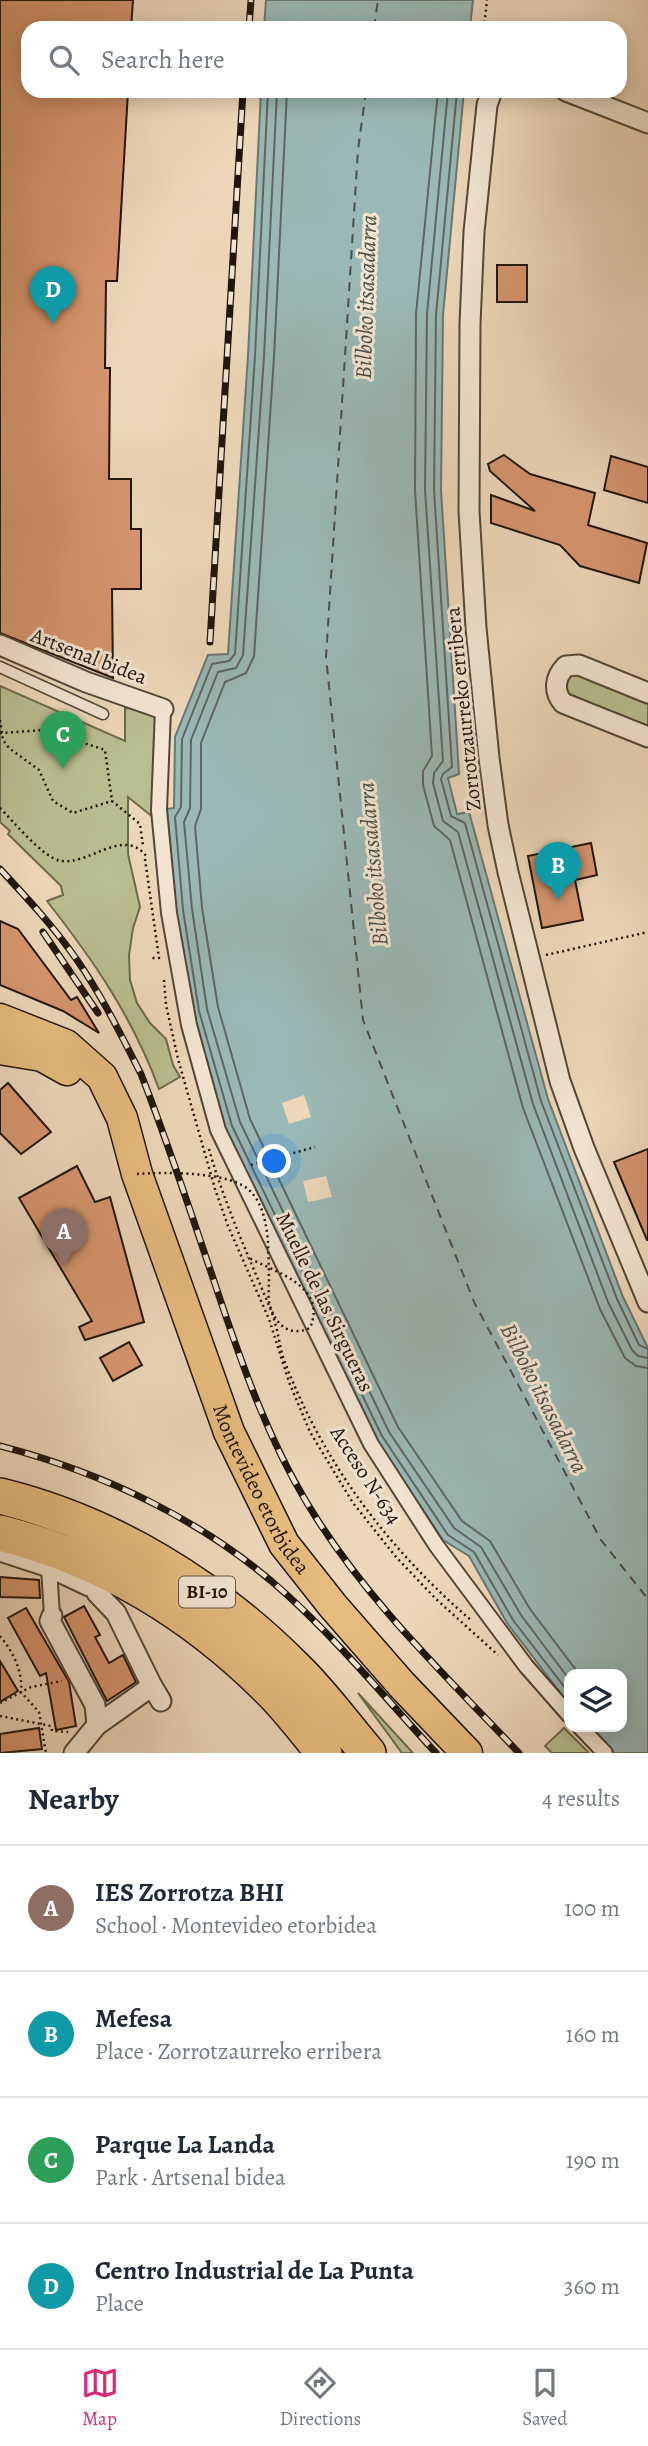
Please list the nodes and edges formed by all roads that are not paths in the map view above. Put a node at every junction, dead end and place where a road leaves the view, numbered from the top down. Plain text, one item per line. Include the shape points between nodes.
1 (490, 98) edge
2 (584, 98) edge
3 (648, 123) edge
4 (0, 645) edge
5 (0, 667) edge
6 (648, 693) edge
7 (163, 709) joint
8 (103, 713) dead end
9 (648, 737) edge
10 (0, 1019) edge
11 (0, 1049) edge
12 (137, 1174) junction
13 (648, 1301) edge
14 (0, 1496) edge
15 (0, 1533) edge
16 (0, 1551) edge
17 (49, 1567) junction
18 (52, 1616) joint
19 (564, 1709) edge
20 (97, 1725) junction
21 (585, 1732) edge
22 (74, 1753) edge
23 (324, 1753) edge
24 (369, 1753) edge
25 (467, 1753) edge
26 (605, 1753) edge

1 - 13 street, Zorrotzaurreko erribera via 474,232 469,334 469,511 489,758 498,825 560,1081
2 - 3 street
4 - 7 street, Artsenal bidea
5 - 8 lane
6 - 9 street via 579,665 566,666 558,674 556,687 563,704
7 - 19 street, Muelle de las Sirgueras via 159,810 169,913 189,1025 218,1130 371,1444 436,1545
10 - 12 main road, Montevideo etorbidea via 66,1045 102,1077 122,1118
11 - 12 main road, Montevideo etorbidea via 42,1056 85,1086
12 - 25 main road, Montevideo etorbidea via 229,1432 284,1544 402,1685
14 - 24 highway, BI-10 via 87,1524 181,1574 228,1606 296,1669
15 - 23 highway, BI-10 via 74,1556 165,1603 211,1636 277,1697
16 - 17 street
17 - 18 street
17 - 20 street via 116,1612 157,1694
18 - 20 street via 50,1621 95,1705
20 - 22 street
21 - 26 street

